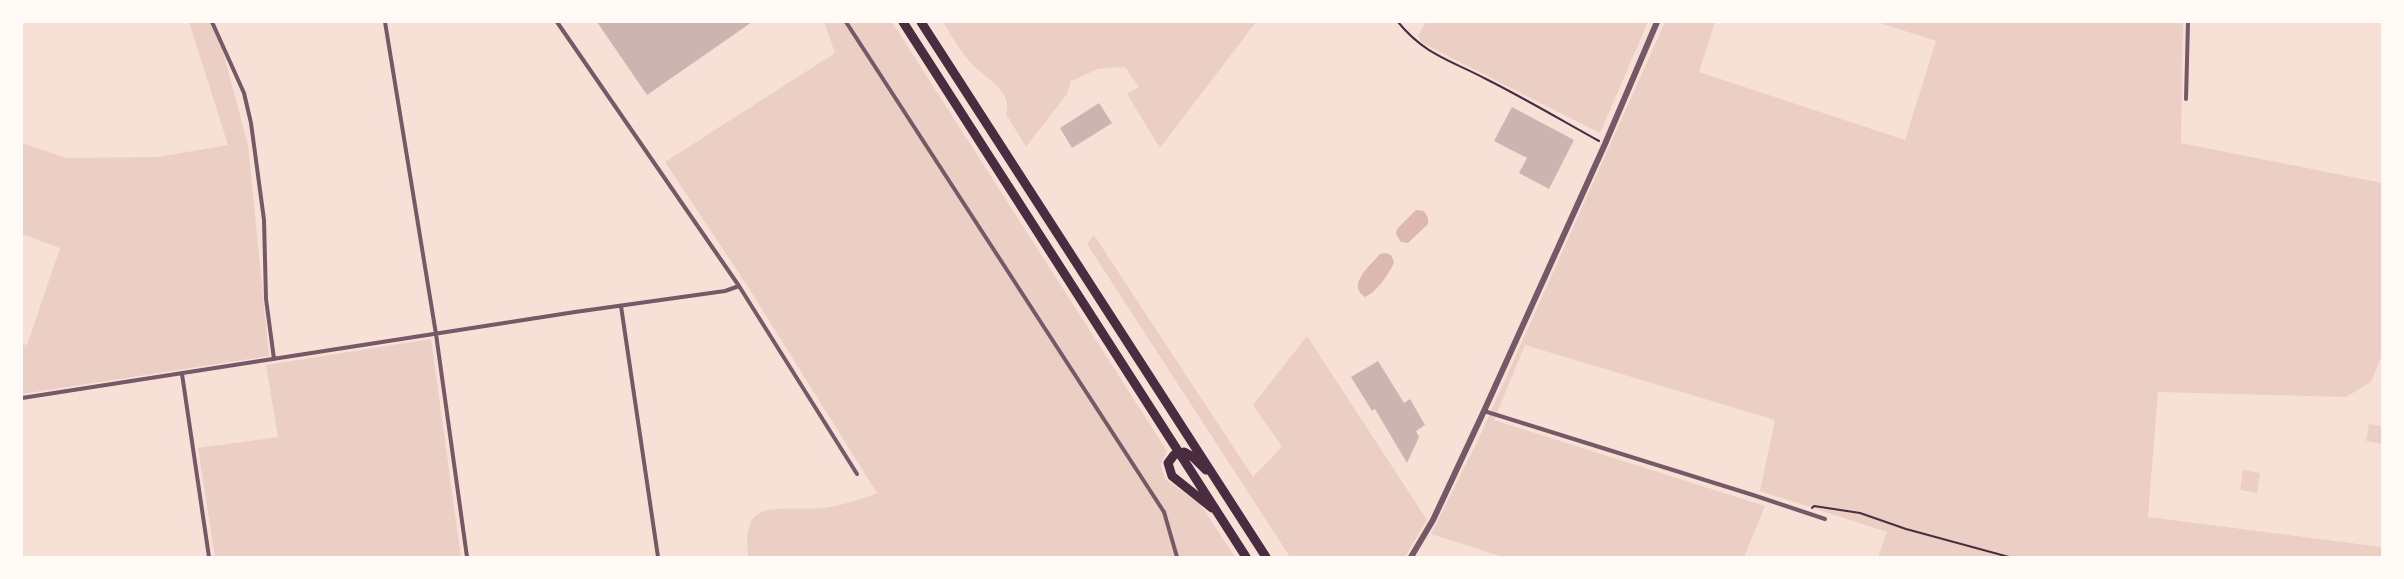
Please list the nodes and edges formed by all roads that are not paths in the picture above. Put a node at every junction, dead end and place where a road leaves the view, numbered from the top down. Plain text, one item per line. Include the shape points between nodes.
1 (212, 22) edge
2 (385, 22) edge
3 (557, 22) edge
4 (846, 22) edge
5 (903, 22) edge
6 (921, 22) edge
7 (1657, 22) edge
8 (2188, 22) edge
9 (2186, 99) dead end
10 (740, 286) junction
11 (621, 306) junction
12 (436, 334) junction
13 (274, 359) junction
14 (182, 374) junction
15 (22, 398) edge
16 (1484, 410) junction
17 (1180, 453) junction
18 (857, 474) dead end
19 (1221, 486) junction
20 (1218, 512) junction
21 (1825, 519) dead end
22 (209, 557) edge
23 (467, 557) edge
24 (658, 557) edge
25 (1177, 557) edge
26 (1246, 557) edge
27 (1266, 557) edge
28 (1412, 557) edge

1 - 13 street via 244,93 251,123 264,220 266,299
2 - 12 street
3 - 10 street
4 - 25 street via 1164,512
5 - 17 highway
6 - 19 highway
7 - 16 street via 1605,144
8 - 9 street
10 - 11 street via 725,291
10 - 18 street
11 - 12 street
11 - 24 street
12 - 13 street
12 - 23 street
13 - 14 street
14 - 15 street
14 - 22 street
16 - 21 street
16 - 28 street via 1433,520
17 - 19 highway via 1188,453 1193,457
17 - 20 highway
17 - 20 highway via 1170,458 1170,472
19 - 27 highway
20 - 26 highway

